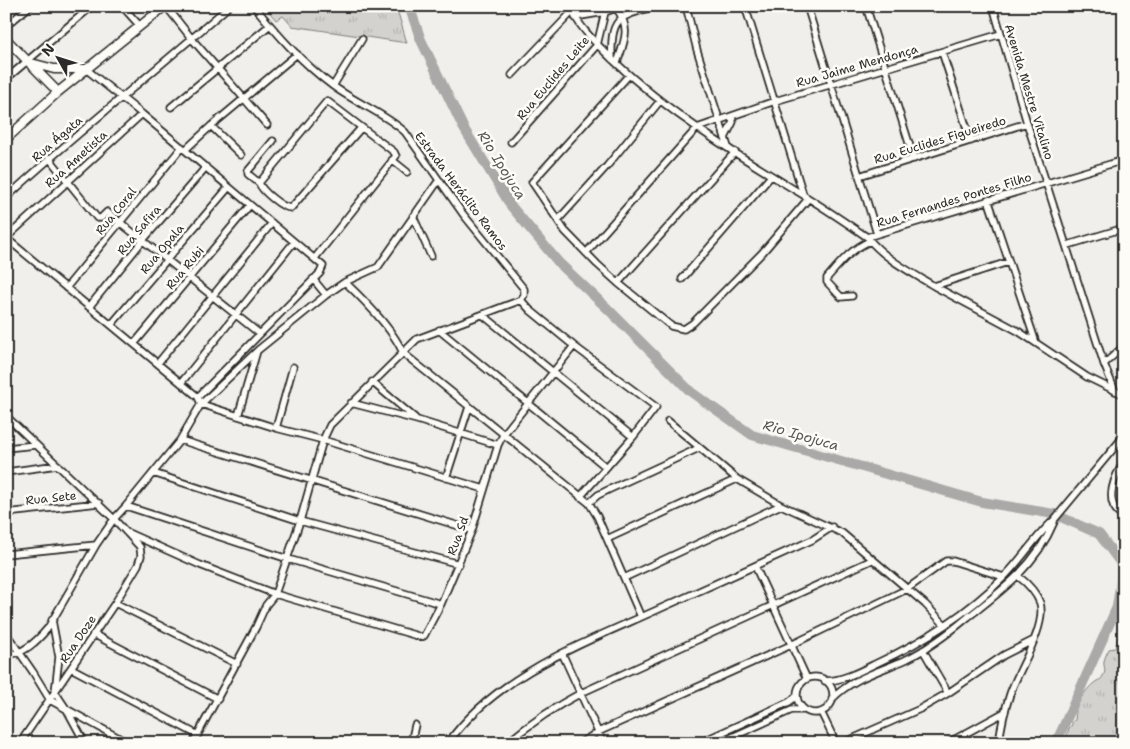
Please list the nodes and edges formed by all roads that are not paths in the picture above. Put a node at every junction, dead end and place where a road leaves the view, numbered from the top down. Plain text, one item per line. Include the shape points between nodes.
1 (30, 6) edge
2 (92, 6) edge
3 (122, 6) edge
4 (166, 6) edge
5 (229, 6) edge
6 (254, 6) edge
7 (656, 6) edge
8 (686, 6) edge
9 (745, 6) edge
10 (806, 6) edge
11 (866, 6) edge
12 (993, 6) edge
13 (619, 7) edge
14 (605, 10) edge
15 (573, 12) edge
16 (623, 16) junction
17 (270, 24) junction
18 (6, 26) edge
19 (140, 26) junction
20 (1001, 34) junction
21 (6, 39) edge
22 (192, 39) junction
23 (362, 39) dead end
24 (597, 45) junction
25 (942, 52) junction
26 (297, 54) junction
27 (614, 61) junction
28 (29, 62) junction
29 (884, 67) junction
30 (217, 69) junction
31 (86, 70) junction
32 (512, 75) dead end
33 (629, 75) junction
34 (6, 80) edge
35 (830, 84) junction
36 (333, 86) junction
37 (58, 92) junction
38 (121, 98) junction
39 (243, 98) junction
40 (660, 101) junction
41 (775, 101) junction
42 (171, 107) dead end
43 (142, 114) junction
44 (732, 117) junction
45 (720, 120) junction
46 (1027, 123) junction
47 (267, 125) dead end
48 (211, 126) junction
49 (361, 128) junction
50 (697, 128) junction
51 (6, 138) edge
52 (725, 138) junction
53 (273, 141) dead end
54 (971, 141) junction
55 (511, 142) dead end
56 (728, 147) junction
57 (183, 149) junction
58 (735, 152) junction
59 (241, 156) dead end
60 (49, 158) junction
61 (914, 158) junction
62 (392, 160) junction
63 (1124, 160) edge
64 (206, 167) junction
65 (407, 172) dead end
66 (771, 176) junction
67 (859, 176) junction
68 (439, 180) junction
69 (68, 181) junction
70 (259, 183) junction
71 (1047, 183) junction
72 (229, 187) junction
73 (803, 194) junction
74 (6, 198) edge
75 (808, 199) junction
76 (988, 199) junction
77 (250, 205) junction
78 (413, 216) junction
79 (558, 220) junction
80 (120, 221) junction
81 (272, 223) junction
82 (1124, 228) edge
83 (876, 234) junction
84 (6, 238) edge
85 (144, 239) junction
86 (868, 239) junction
87 (294, 242) junction
88 (1068, 245) junction
89 (586, 253) junction
90 (431, 256) dead end
91 (167, 258) junction
92 (315, 258) junction
93 (1008, 262) junction
94 (190, 278) junction
95 (313, 279) junction
96 (682, 279) dead end
97 (345, 282) junction
98 (618, 284) junction
99 (934, 286) junction
100 (66, 288) junction
101 (326, 295) junction
102 (212, 296) junction
103 (852, 296) dead end
104 (522, 300) junction
105 (89, 307) junction
106 (235, 314) junction
107 (483, 315) junction
108 (111, 325) junction
109 (440, 330) junction
110 (260, 334) junction
111 (1036, 343) junction
112 (134, 344) junction
113 (574, 346) junction
114 (1124, 346) edge
115 (258, 350) junction
116 (403, 352) junction
117 (158, 363) junction
118 (1104, 364) junction
119 (293, 367) dead end
120 (553, 372) junction
121 (372, 382) junction
122 (181, 383) junction
123 (1116, 391) junction
124 (1124, 395) edge
125 (198, 397) junction
126 (350, 403) junction
127 (529, 403) junction
128 (201, 404) junction
129 (469, 407) junction
130 (6, 416) edge
131 (238, 416) junction
132 (416, 420) junction
133 (668, 421) dead end
134 (276, 428) junction
135 (460, 434) junction
136 (503, 435) junction
137 (1124, 436) edge
138 (633, 437) junction
139 (180, 440) junction
140 (323, 440) junction
141 (36, 445) junction
142 (498, 445) junction
143 (6, 448) edge
144 (698, 448) junction
145 (1124, 462) edge
146 (58, 465) junction
147 (606, 467) junction
148 (6, 472) edge
149 (154, 473) junction
150 (446, 478) junction
151 (738, 480) junction
152 (312, 482) junction
153 (484, 489) junction
154 (580, 497) junction
155 (98, 503) junction
156 (588, 504) junction
157 (781, 505) junction
158 (126, 506) junction
159 (1124, 510) edge
160 (6, 513) edge
161 (1056, 518) junction
162 (114, 519) junction
163 (300, 521) junction
164 (832, 527) junction
165 (472, 530) junction
166 (126, 532) junction
167 (607, 539) junction
168 (96, 545) junction
169 (6, 554) edge
170 (288, 559) junction
171 (872, 560) junction
172 (459, 564) junction
173 (755, 566) junction
174 (1018, 576) junction
175 (1004, 577) junction
176 (624, 578) junction
177 (906, 589) junction
178 (275, 594) junction
179 (115, 603) junction
180 (441, 604) junction
181 (774, 606) junction
182 (641, 617) junction
183 (52, 620) junction
184 (945, 625) junction
185 (6, 633) edge
186 (93, 634) junction
187 (1034, 640) junction
188 (792, 645) junction
189 (923, 650) junction
190 (19, 652) junction
191 (562, 653) junction
192 (6, 654) edge
193 (237, 664) junction
194 (71, 668) junction
195 (807, 679) junction
196 (825, 681) junction
197 (55, 692) junction
198 (948, 693) junction
199 (580, 694) junction
200 (797, 696) junction
201 (832, 698) junction
202 (218, 699) junction
203 (50, 700) junction
204 (67, 710) junction
205 (804, 710) junction
206 (821, 712) junction
207 (1005, 712) junction
208 (415, 725) dead end
209 (598, 732) junction
210 (198, 735) junction
211 (21, 742) edge
212 (85, 743) edge
213 (128, 743) edge
214 (193, 743) edge
215 (411, 743) edge
216 (448, 743) edge
217 (507, 743) edge
218 (580, 743) edge
219 (603, 743) edge
220 (699, 743) edge
221 (719, 743) edge
222 (836, 743) edge
223 (843, 743) edge
224 (948, 743) edge
225 (999, 743) edge

1 - 18 street
2 - 28 street
3 - 19 street
4 - 19 main road
4 - 22 street
5 - 22 street, Rua Ágata
6 - 17 street, Estrada Heráclito Ramos
7 - 16 street
8 - 45 street
9 - 41 street
10 - 35 street
11 - 29 street
12 - 20 street, Avenida Mestre Vitalino
13 - 14 street
13 - 16 street
14 - 15 street
14 - 24 street, Rua Euclides Leite
15 - 24 street
15 - 32 street
16 - 27 street via 626,36
16 - 27 street via 612,33
17 - 26 street, Estrada Heráclito Ramos
17 - 30 street
19 - 31 main road
20 - 25 street, Rua Jaime Mendonça
20 - 46 street, Avenida Mestre Vitalino
21 - 28 main road
22 - 30 street
22 - 38 street, Rua Ágata
23 - 36 street
24 - 27 street
24 - 55 street, Rua Euclides Leite
25 - 29 street, Rua Jaime Mendonça
25 - 54 street
26 - 36 street, Estrada Heráclito Ramos
26 - 39 street, Rua Coral
27 - 33 street
28 - 31 main road via 54,69
28 - 34 street
28 - 37 main road
29 - 35 street, Rua Jaime Mendonça
29 - 61 street
30 - 39 street
30 - 42 street
31 - 37 main road
31 - 38 street
33 - 40 street
33 - 79 street via 532,182
35 - 41 street, Rua Jaime Mendonça
35 - 67 street
36 - 68 street, Estrada Heráclito Ramos via 405,132
37 - 51 main road
38 - 43 street
38 - 60 street, Rua Ágata
39 - 47 street
39 - 48 street, Rua Coral
40 - 50 street
40 - 79 street
41 - 44 street, Rua Jaime Mendonça
41 - 73 street
43 - 57 street
43 - 69 street, Rua Ametista
44 - 45 street, Rua Jaime Mendonça
44 - 52 street via 734,122
45 - 50 street, Rua Jaime Mendonça
45 - 52 street
46 - 54 street, Rua Euclides Figueiredo
46 - 71 street, Avenida Mestre Vitalino
48 - 57 street, Rua Coral
48 - 59 street
49 - 62 street via 394,152 396,156
49 - 70 street via 291,208 286,208
49 - 70 street via 327,101
50 - 56 street
50 - 89 street
52 - 56 street
53 - 70 street via 248,171
54 - 61 street, Rua Euclides Figueiredo
56 - 58 street
57 - 64 street
57 - 80 street, Rua Coral
58 - 66 street
58 - 98 street
60 - 69 street
60 - 74 street, Rua Ágata
61 - 67 street, Rua Euclides Figueiredo
62 - 65 street
62 - 92 street
63 - 71 street, Rua Fernandes Pontes Filho
64 - 72 street
64 - 85 street, Rua Safira
66 - 73 street
66 - 96 street
67 - 83 street
68 - 78 street
68 - 104 street, Estrada Heráclito Ramos via 524,289
69 - 80 street via 97,218 107,212
69 - 84 street, Rua Ametista
71 - 76 street, Rua Fernandes Pontes Filho
71 - 88 street, Avenida Mestre Vitalino
72 - 77 street
72 - 91 street, Rua Opala
73 - 75 street
75 - 86 street
75 - 98 street via 762,253 684,329 671,326
76 - 83 street, Rua Fernandes Pontes Filho
76 - 93 street
77 - 81 street
77 - 94 street, Rua Rubi
78 - 90 street
78 - 97 street via 378,267
79 - 89 street
80 - 85 street
80 - 100 street, Rua Coral
81 - 87 street
81 - 102 street
82 - 88 street
83 - 86 street, Rua Fernandes Pontes Filho
84 - 100 street
85 - 91 street
85 - 105 street, Rua Safira
86 - 99 street via 888,258
86 - 103 street, Rua Fernandes Pontes Filho via 848,254 827,278 841,297
87 - 92 street
87 - 106 street
88 - 118 street, Avenida Mestre Vitalino
89 - 98 street
91 - 94 street
91 - 108 street, Rua Opala
92 - 95 street via 323,266
93 - 99 street
93 - 111 street
94 - 102 street
94 - 112 street, Rua Rubi
95 - 101 street
95 - 110 street
97 - 101 street
97 - 116 street via 366,303
99 - 111 street
100 - 105 street
101 - 115 street
102 - 106 street
102 - 117 street
104 - 107 street
104 - 113 street
105 - 108 street
106 - 110 street
106 - 122 street
107 - 109 street
107 - 120 street
108 - 112 street
109 - 116 street via 417,339
109 - 127 street
110 - 125 street
111 - 123 street via 1087,377
112 - 117 street
113 - 120 street, Rua Sd
113 - 138 street via 656,407
114 - 118 street
115 - 128 street
115 - 131 street
116 - 121 street
116 - 129 street
117 - 122 street
118 - 123 street, Avenida Mestre Vitalino
119 - 134 street
120 - 127 street, Rua Sd
120 - 138 street
121 - 126 street
121 - 132 street
122 - 125 street
123 - 124 street
125 - 128 street
126 - 132 street
126 - 140 street via 330,425
127 - 136 street, Rua Sd
127 - 147 street
128 - 131 street
128 - 139 street
129 - 135 street
129 - 136 street
130 - 141 street
131 - 134 street
132 - 135 street
133 - 144 street
134 - 140 street
135 - 142 street
135 - 150 street
136 - 142 street, Rua Sd
136 - 154 street
137 - 161 street
138 - 147 street
139 - 149 street
139 - 152 street
140 - 150 street
140 - 152 street
141 - 143 street
141 - 146 street
142 - 153 street, Rua Sd
144 - 151 street
144 - 156 street via 598,495
145 - 159 street via 1116,474 1112,495 1117,511
146 - 148 street
146 - 155 street
147 - 154 street
149 - 158 street
149 - 163 street
150 - 153 street
151 - 157 street
151 - 167 street
152 - 163 street
152 - 165 street
153 - 165 street, Rua Sd
154 - 156 street
155 - 160 street, Rua Sete
155 - 162 street
156 - 167 street
157 - 164 street
157 - 176 street
158 - 162 street
158 - 170 street
161 - 174 street via 1034,557
161 - 175 street
162 - 166 street
162 - 168 street
163 - 170 street
163 - 172 street
164 - 171 street
164 - 173 street via 812,540
165 - 172 street, Rua Sd
166 - 178 street
166 - 179 street, Rua Doze via 140,551 138,565
167 - 176 street
168 - 169 street
168 - 183 street
170 - 178 street
170 - 180 street
171 - 177 street
171 - 181 street
172 - 180 street, Rua Sd
173 - 181 street
173 - 182 street
174 - 187 street via 1041,604
174 - 189 street
175 - 177 street via 946,561
175 - 184 street
176 - 182 street
177 - 184 street
177 - 188 street
178 - 180 street, Rua Sd via 422,637 427,634
178 - 193 street via 266,605
179 - 186 street, Rua Doze
179 - 193 street
181 - 188 street
181 - 199 street
182 - 191 street
183 - 190 street via 40,638
183 - 197 street via 58,657
184 - 196 street via 901,652 863,670 834,681
185 - 190 street
186 - 194 street, Rua Doze
186 - 202 street
187 - 198 street via 1004,655
187 - 207 street via 1016,677
188 - 195 street
188 - 209 street
189 - 198 street
189 - 201 street via 843,688
190 - 192 street
190 - 203 street
191 - 199 street
191 - 216 street via 521,676 486,703
193 - 202 street
194 - 197 street, Rua Doze
194 - 210 street
195 - 196 street
195 - 200 street via 801,684
196 - 201 street via 832,691
197 - 203 street, Rua Doze
197 - 204 street
198 - 223 street
199 - 209 street
199 - 217 street via 555,706
200 - 205 street
200 - 220 street
201 - 206 street
202 - 210 street
203 - 204 street
203 - 211 street, Rua Doze
204 - 212 street
204 - 213 street
205 - 206 street
205 - 221 street via 792,710
206 - 222 street
207 - 224 street
207 - 225 street
208 - 215 street
209 - 218 street
209 - 219 street
210 - 214 street

